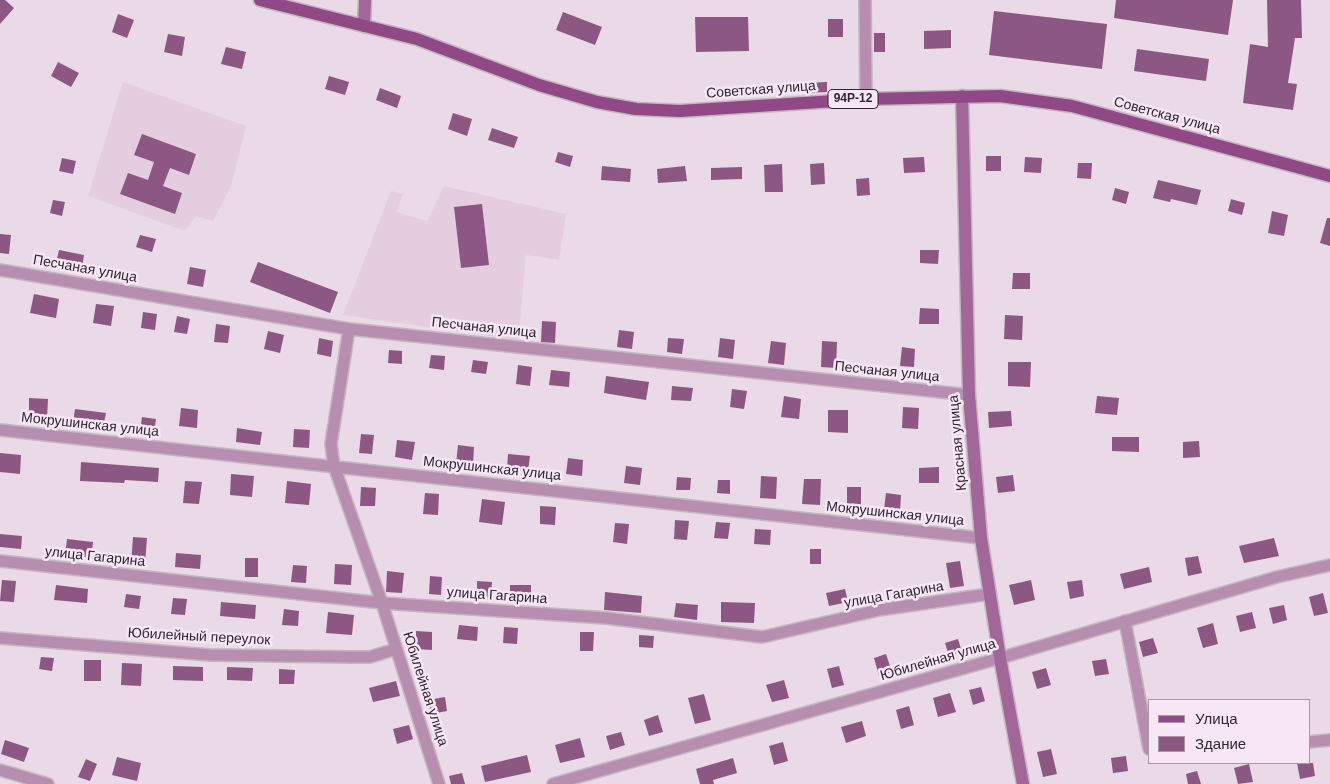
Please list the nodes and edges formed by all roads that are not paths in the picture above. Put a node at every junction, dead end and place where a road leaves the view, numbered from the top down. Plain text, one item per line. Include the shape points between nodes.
1 (260, 0) edge
2 (365, 0) edge
3 (865, 0) edge
4 (364, 26) junction
5 (962, 96) junction
6 (866, 98) junction
7 (1330, 176) edge
8 (0, 270) edge
9 (349, 329) junction
10 (969, 395) junction
11 (0, 430) edge
12 (334, 466) junction
13 (981, 538) junction
14 (0, 561) edge
15 (1330, 565) edge
16 (989, 594) junction
17 (382, 603) junction
18 (1125, 621) junction
19 (0, 638) edge
20 (396, 649) junction
21 (1000, 658) junction
22 (1330, 740) edge
23 (1310, 742) edge
24 (1148, 744) edge
25 (0, 770) edge
26 (48, 784) edge
27 (439, 784) edge
28 (553, 784) edge
29 (1023, 784) edge

1 - 4 main road, Советская улица / 94Р-12
2 - 4 street
3 - 6 street
4 - 6 main road, Советская улица / 94Р-12 via 426,42 539,85 597,102 636,109 680,111
5 - 6 main road, Советская улица / 94Р-12
5 - 7 main road, Советская улица / 94Р-12 via 1000,96 1072,106
5 - 10 street, Красная улица
8 - 9 street, Песчаная улица
9 - 10 street, Песчаная улица
9 - 12 street, Юбилейная улица via 331,444
10 - 13 street, Красная улица
11 - 12 street, Мокрушинская улица
12 - 13 street, Мокрушинская улица
12 - 17 street, Юбилейная улица
13 - 16 street, Красная улица
14 - 17 street, улица Гагарина
15 - 18 street, Юбилейная улица
16 - 17 street, улица Гагарина via 879,610 762,637 606,618
16 - 21 street, Красная улица
17 - 20 street, Юбилейная улица
18 - 21 street, Юбилейная улица
18 - 24 street
19 - 20 street, Юбилейный переулок via 210,655 352,657
20 - 27 street, Юбилейная улица
21 - 28 street, Юбилейная улица
21 - 29 street, Красная улица
22 - 23 street
25 - 26 street

